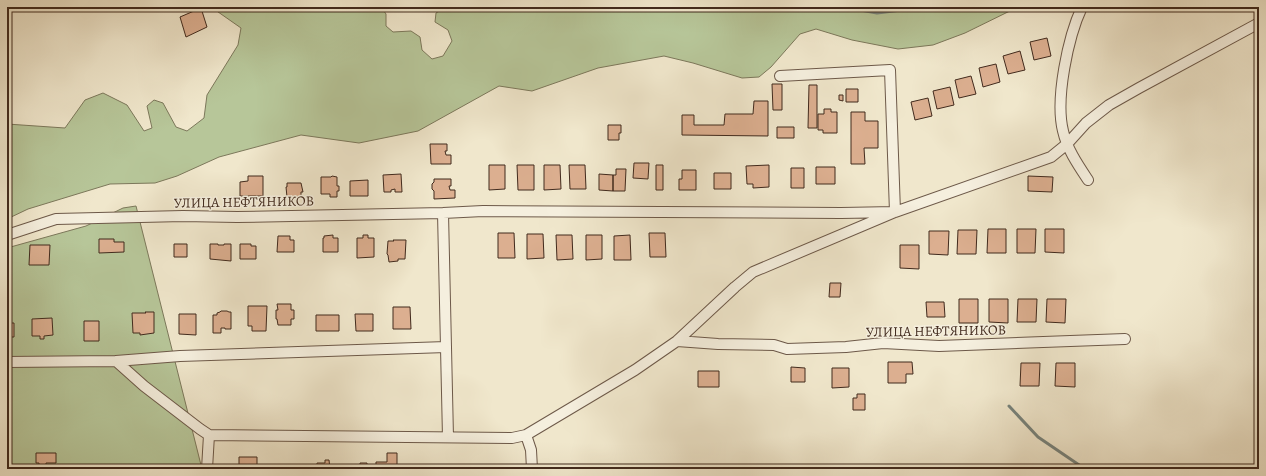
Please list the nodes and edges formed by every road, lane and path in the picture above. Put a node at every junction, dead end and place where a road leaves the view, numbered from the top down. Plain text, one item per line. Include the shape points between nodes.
1 (1082, 7) edge
2 (1259, 23) edge
3 (780, 76) dead end
4 (1067, 144) junction
5 (1088, 180) dead end
6 (895, 212) junction
7 (443, 213) junction
8 (7, 235) edge
9 (1124, 339) dead end
10 (677, 341) junction
11 (446, 347) junction
12 (116, 361) junction
13 (7, 362) edge
14 (526, 434) junction
15 (209, 435) junction
16 (448, 437) junction
17 (207, 469) edge
18 (532, 469) edge

1 - 4 street via 1067,55 1062,86 1062,130
2 - 4 street via 1109,105 1086,123
3 - 6 street via 890,70
4 - 5 street
4 - 6 street via 1051,157
6 - 7 street, УЛИЦА НЕФТЯНИКОВ
6 - 10 street via 753,272
7 - 8 street, УЛИЦА НЕФТЯНИКОВ via 56,219
7 - 11 street
9 - 10 street, УЛИЦА НЕФТЯНИКОВ via 939,346 883,343 787,349 774,345
10 - 14 street via 635,370
11 - 12 street via 180,356
11 - 16 street
12 - 13 street
12 - 15 street via 144,386
14 - 16 street via 512,438
14 - 18 street via 531,450
15 - 16 street
15 - 17 street

